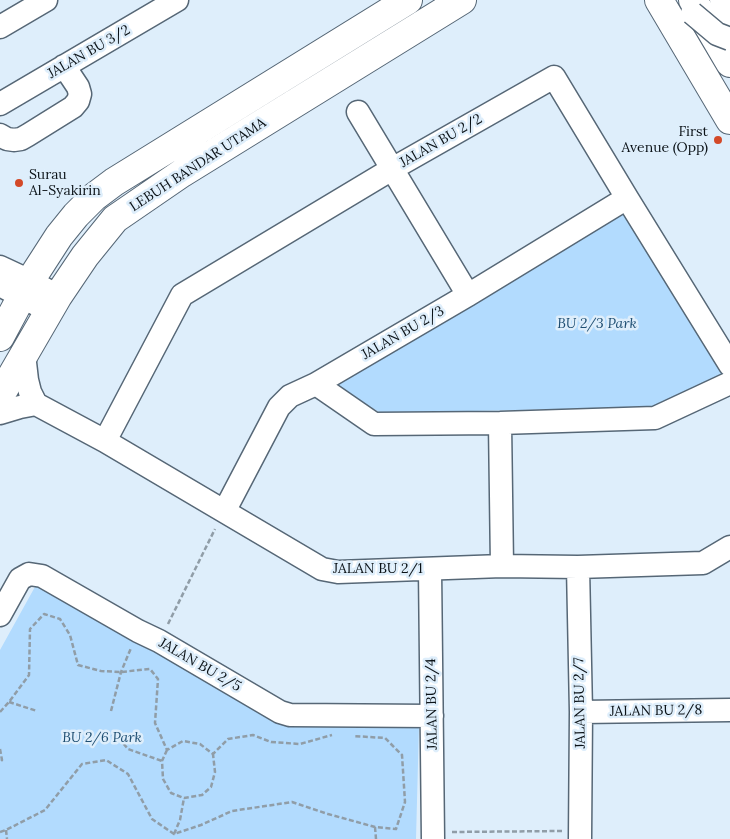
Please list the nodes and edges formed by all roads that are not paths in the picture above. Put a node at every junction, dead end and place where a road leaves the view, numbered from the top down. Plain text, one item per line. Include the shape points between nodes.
1 (46, 0) edge
2 (177, 0) edge
3 (408, 0) edge
4 (462, 0) edge
5 (659, 0) edge
6 (721, 0) edge
7 (692, 9) edge
8 (730, 16) edge
9 (0, 27) edge
10 (730, 39) edge
11 (730, 55) edge
12 (730, 63) edge
13 (64, 66) junction
14 (730, 76) edge
15 (0, 104) edge
16 (358, 112) dead end
17 (730, 120) edge
18 (0, 135) edge
19 (392, 169) junction
20 (626, 198) junction
21 (9, 286) edge
22 (468, 295) junction
23 (53, 304) junction
24 (0, 337) edge
25 (24, 354) junction
26 (730, 365) edge
27 (730, 383) edge
28 (316, 384) junction
29 (0, 396) edge
30 (36, 404) junction
31 (0, 412) edge
32 (500, 423) junction
33 (105, 441) junction
34 (225, 510) junction
35 (730, 548) edge
36 (502, 566) junction
37 (578, 567) junction
38 (430, 569) junction
39 (0, 615) edge
40 (730, 710) edge
41 (581, 712) junction
42 (432, 716) junction
43 (580, 835) edge
44 (433, 836) edge

1 - 9 street
2 - 13 street, JALAN BU 3/2
3 - 21 main road, LEBUH BANDAR UTAMA via 114,182 94,197
4 - 23 main road, LEBUH BANDAR UTAMA via 182,173 115,219
5 - 17 main road
6 - 8 street
7 - 10 street, bridge via 718,34
7 - 11 street, bridge
7 - 12 main road
7 - 14 street
13 - 15 street, JALAN BU 3/2
13 - 18 street via 80,94 74,106 21,139 7,139
16 - 19 street
19 - 20 street, JALAN BU 2/2 via 554,77
19 - 22 street
19 - 33 street, JALAN BU 2/2 via 182,295
20 - 22 street, JALAN BU 2/3
20 - 26 street, JALAN BU 2/2
21 - 23 street
21 - 24 main road, LEBUH BANDAR UTAMA
22 - 28 street, JALAN BU 2/3
23 - 25 main road, LEBUH BANDAR UTAMA
25 - 29 main road, LEBUH BANDAR UTAMA
25 - 30 street via 27,380
27 - 32 street via 654,418
28 - 32 street via 374,424
28 - 34 street, JALAN BU 2/3 via 290,396 279,407
30 - 31 street
30 - 33 street, JALAN BU 2/1
32 - 36 street
33 - 34 street, JALAN BU 2/1
34 - 38 street, JALAN BU 2/1 via 322,569 338,572
35 - 37 street, JALAN BU 2/1 via 704,563
36 - 37 street, JALAN BU 2/1
36 - 38 street, JALAN BU 2/1
37 - 41 street, JALAN BU 2/7
38 - 42 street, JALAN BU 2/4
39 - 42 street, JALAN BU 2/5 via 20,579 29,574 42,576 280,712 290,715
40 - 41 street, JALAN BU 2/8
41 - 43 street, JALAN BU 2/7
42 - 44 street, JALAN BU 2/4

